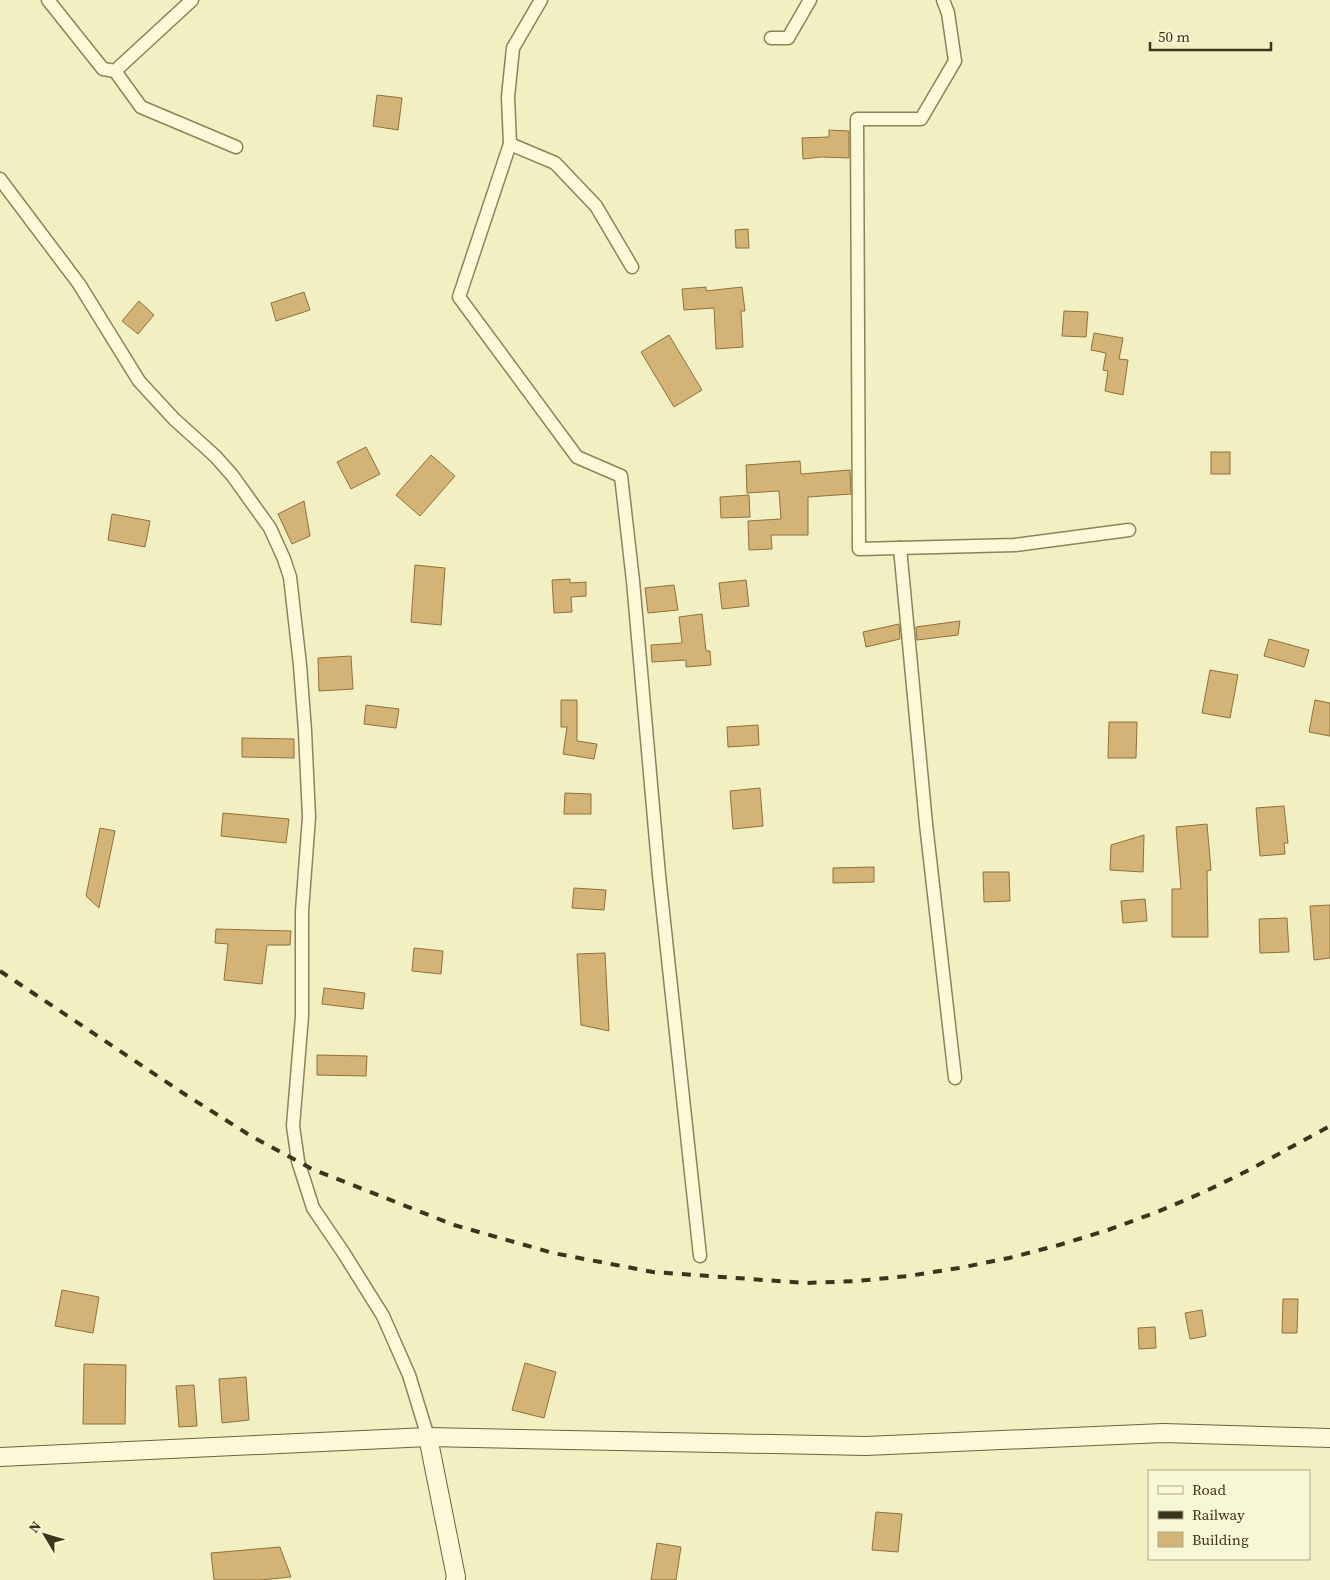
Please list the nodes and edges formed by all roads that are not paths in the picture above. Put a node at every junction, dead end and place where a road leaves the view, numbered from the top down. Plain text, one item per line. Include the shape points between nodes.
1 (48, 0) edge
2 (192, 0) edge
3 (541, 0) edge
4 (810, 0) edge
5 (943, 0) edge
6 (771, 38) dead end
7 (115, 71) junction
8 (510, 144) junction
9 (236, 148) dead end
10 (0, 179) edge
11 (632, 267) dead end
12 (1129, 530) dead end
13 (900, 548) junction
14 (955, 1078) dead end
15 (700, 1256) dead end
16 (428, 1437) junction
17 (1330, 1438) edge
18 (0, 1457) edge
19 (455, 1580) edge

1 - 7 street via 103,69
2 - 7 street
3 - 8 street via 513,48 508,97
4 - 6 street via 788,38
5 - 13 street via 955,62 921,119 857,119 859,548
7 - 9 street via 141,107
8 - 11 street via 555,163 596,206
8 - 15 street via 459,297 577,457 621,476
10 - 16 street via 79,284 138,381 232,475 270,528 284,558 290,577 300,665 309,817 302,911 302,1016 293,1126 298,1161 313,1208 383,1316 409,1375
12 - 13 street via 1015,545
13 - 14 street via 926,824
16 - 17 main road via 866,1446 1163,1433
16 - 18 main road
16 - 19 main road

